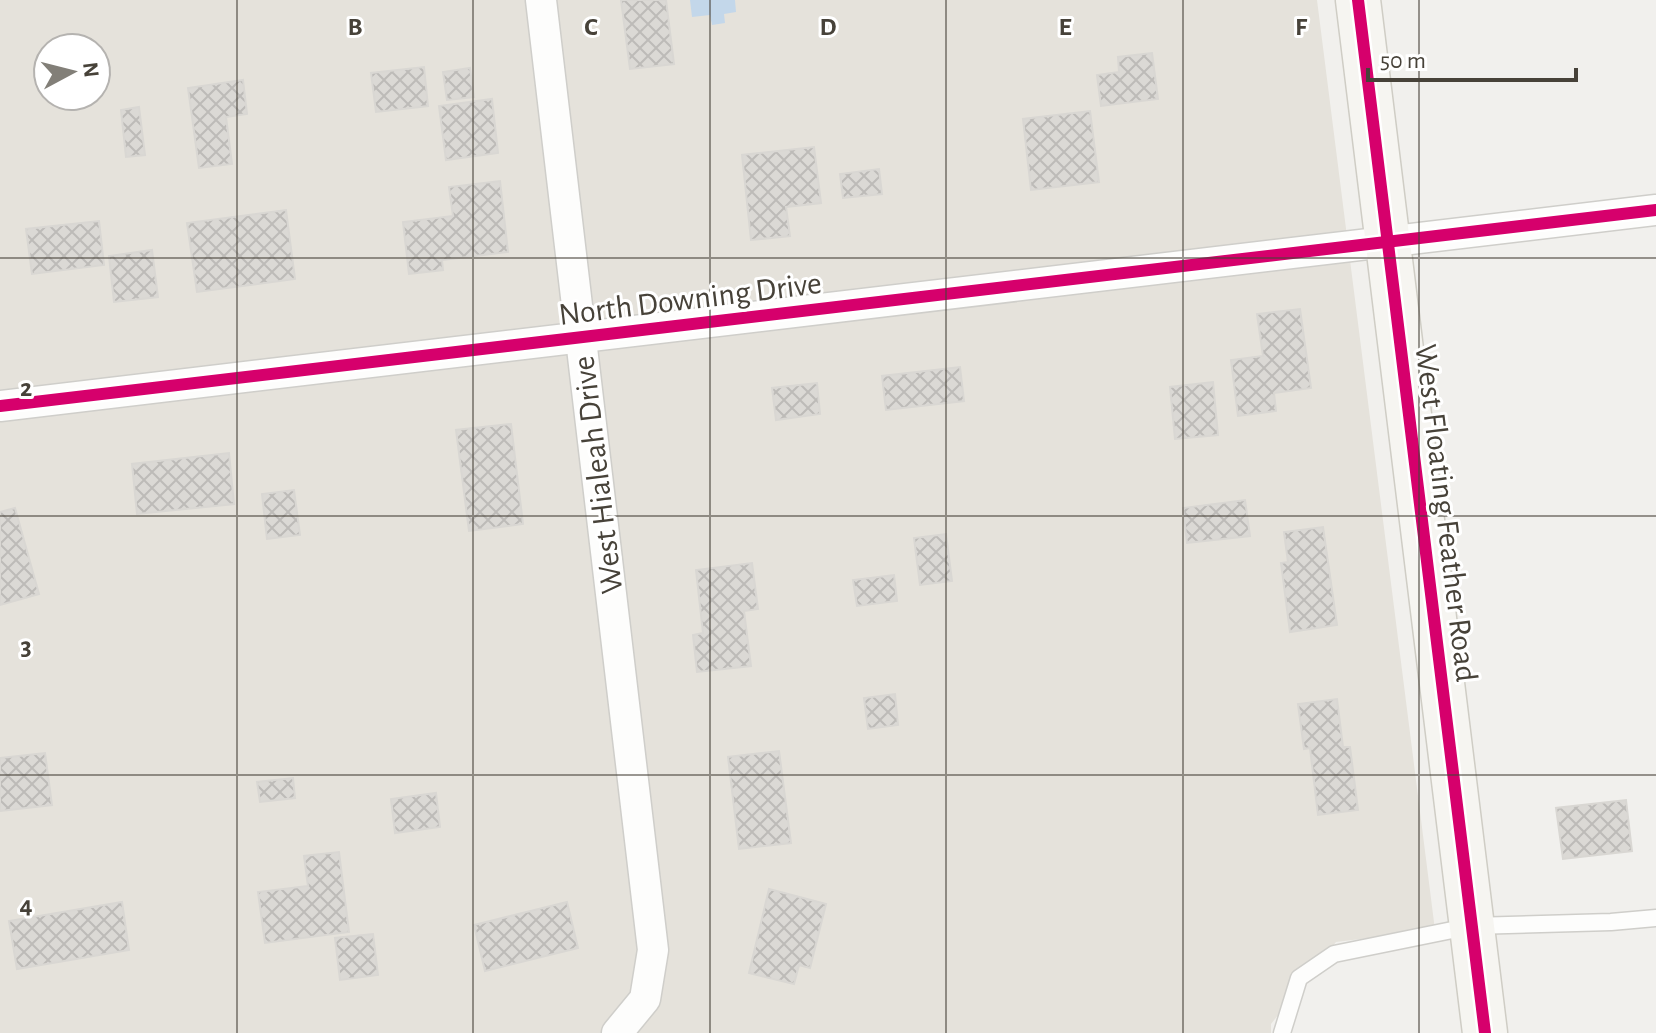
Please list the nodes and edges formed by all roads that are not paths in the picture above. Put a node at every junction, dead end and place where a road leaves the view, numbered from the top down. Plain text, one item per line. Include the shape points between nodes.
1 (541, 0) edge
2 (1358, 0) edge
3 (1656, 210) edge
4 (1387, 243) junction
5 (581, 337) junction
6 (0, 406) edge
7 (1656, 918) edge
8 (1472, 926) junction
9 (617, 1033) edge
10 (1282, 1033) edge
11 (1485, 1033) edge

1 - 5 street, West Hialeah Drive
2 - 4 main road, West Floating Feather Road
3 - 4 street, North Downing Drive
4 - 5 street, North Downing Drive
4 - 8 main road, West Floating Feather Road
5 - 6 street, North Downing Drive
5 - 9 street, West Hialeah Drive via 653,950 645,999
7 - 8 lane
8 - 10 lane via 1334,954 1299,978
8 - 11 main road, West Floating Feather Road

